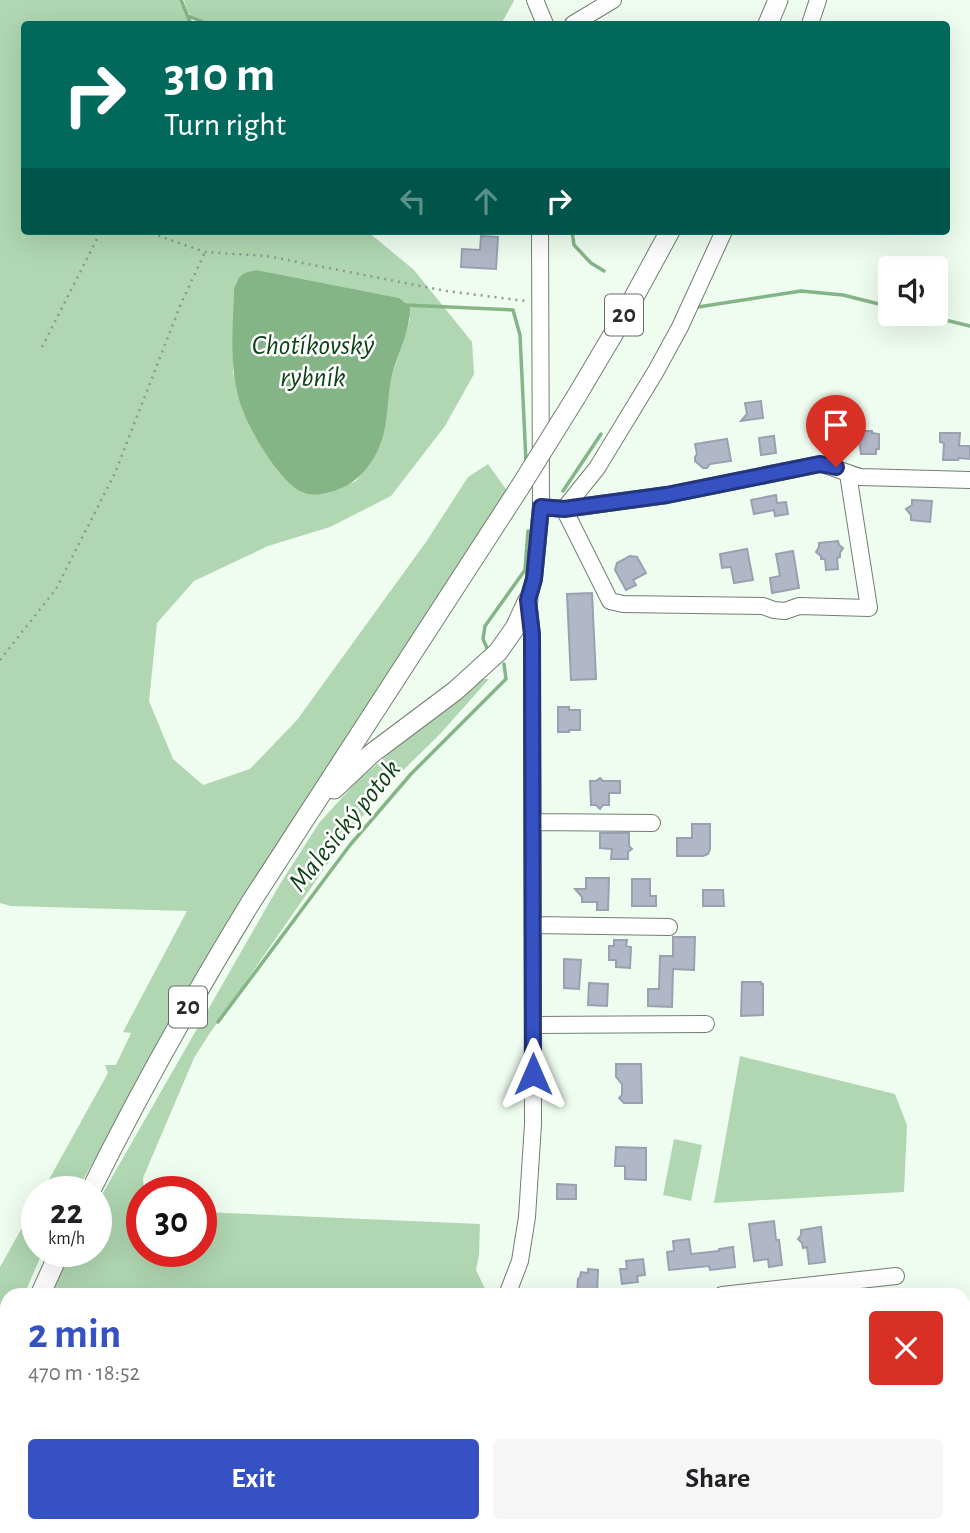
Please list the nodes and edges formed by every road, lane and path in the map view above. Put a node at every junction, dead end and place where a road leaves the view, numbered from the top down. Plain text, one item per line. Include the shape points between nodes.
1 (535, 0) edge
2 (613, 0) edge
3 (778, 0) edge
4 (818, 0) edge
5 (544, 21) edge
6 (578, 21) edge
7 (769, 21) edge
8 (811, 21) edge
9 (100, 235) edge
10 (156, 235) edge
11 (540, 235) edge
12 (668, 235) edge
13 (722, 235) edge
14 (205, 252) junction
15 (540, 303) junction
16 (42, 347) dead end
17 (848, 474) junction
18 (970, 481) edge
19 (541, 507) junction
20 (564, 509) junction
21 (528, 600) junction
22 (0, 660) edge
23 (533, 822) junction
24 (652, 823) dead end
25 (298, 829) junction
26 (533, 925) junction
27 (669, 927) dead end
28 (533, 1024) junction
29 (706, 1024) dead end
30 (98, 1176) edge
31 (53, 1267) edge
32 (896, 1276) dead end
33 (43, 1288) edge
34 (510, 1288) edge
35 (786, 1288) edge

1 - 5 street
2 - 6 street
3 - 7 main road
4 - 8 street
9 - 16 path
10 - 14 path
11 - 15 street
12 - 25 main road, 20, bridge via 520,487
13 - 20 street via 656,370 597,468
14 - 15 path via 267,256 446,291
14 - 22 path via 115,473 56,589
15 - 19 street
17 - 18 street
17 - 20 street via 820,464 667,495
17 - 20 street via 869,608 799,606 777,611 763,606 610,601
19 - 20 street
19 - 21 street
21 - 23 street
21 - 25 main road via 498,652 345,777
23 - 24 street
23 - 26 street
25 - 30 main road, 20 via 211,968
26 - 27 street
26 - 28 street
28 - 29 street
28 - 34 street via 527,1217 520,1261
31 - 33 main road
32 - 35 street

